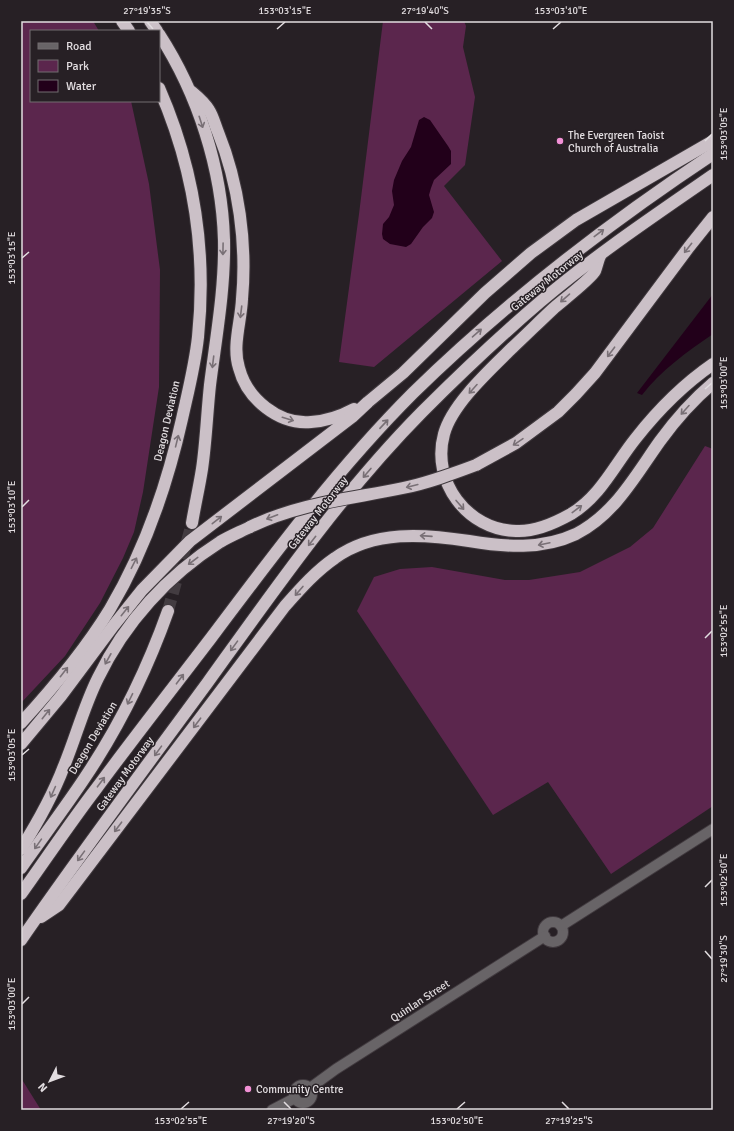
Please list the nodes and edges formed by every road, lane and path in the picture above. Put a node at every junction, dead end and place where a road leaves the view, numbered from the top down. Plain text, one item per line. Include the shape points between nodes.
1 (122, 21) edge
2 (150, 21) edge
3 (128, 30) edge
4 (156, 30) edge
5 (160, 36) edge
6 (187, 86) junction
7 (160, 90) edge
8 (713, 141) edge
9 (713, 154) edge
10 (713, 175) edge
11 (713, 217) edge
12 (600, 256) junction
13 (713, 364) edge
14 (713, 383) edge
15 (368, 402) junction
16 (192, 523) tunnel mouth
17 (168, 610) tunnel mouth
18 (21, 724) edge
19 (21, 744) edge
20 (713, 829) edge
21 (21, 849) edge
22 (21, 868) edge
23 (21, 894) edge
24 (34, 920) junction
25 (21, 940) edge
26 (272, 1110) edge

1 - 3 highway
2 - 4 highway
5 - 6 highway
6 -> 15 highway via 209,110 222,142 239,210 244,273 236,346 237,360 244,382 262,405 273,413 296,421 325,420
6 -> 16 highway via 211,155 218,186 224,240 222,285 202,468
18 -> 7 highway, Deagon Deviation via 89,640 110,609 142,548 168,476 191,377 200,315 201,266 197,217 187,169
8 - 15 highway via 576,220 531,253 485,293 403,373
23 -> 9 highway, Gateway Motorway via 95,790 249,586 299,522 374,435 468,341 515,300 570,255
10 - 12 highway, Gateway Motorway
11 -> 21 highway, bridge via 595,373 558,412 516,443 476,465 442,478 303,507 275,516 221,541 192,562 155,596 130,625 112,652 98,678 51,796
12 -> 13 highway via 595,272 499,361 460,404 446,424 441,448 442,469 458,504 479,521 503,530 517,531 543,526 571,513 603,485 655,416 689,382
12 -> 24 highway, Gateway Motorway via 541,301 469,366 421,413 354,489 292,567
14 -> 24 highway via 680,415 623,495 599,519 575,534 556,541 523,546 423,536 387,537 363,543 327,564 310,578 286,606 58,905
19 -> 15 highway via 142,590 170,560 190,541
17 -> 22 highway, Deagon Deviation via 139,680 112,733 84,779
20 - 26 street, Quinlan Street via 561,926 553,922 548,923 544,928 545,936 310,1088 305,1085 299,1086 294,1092 295,1098
24 - 25 highway, Gateway Motorway

